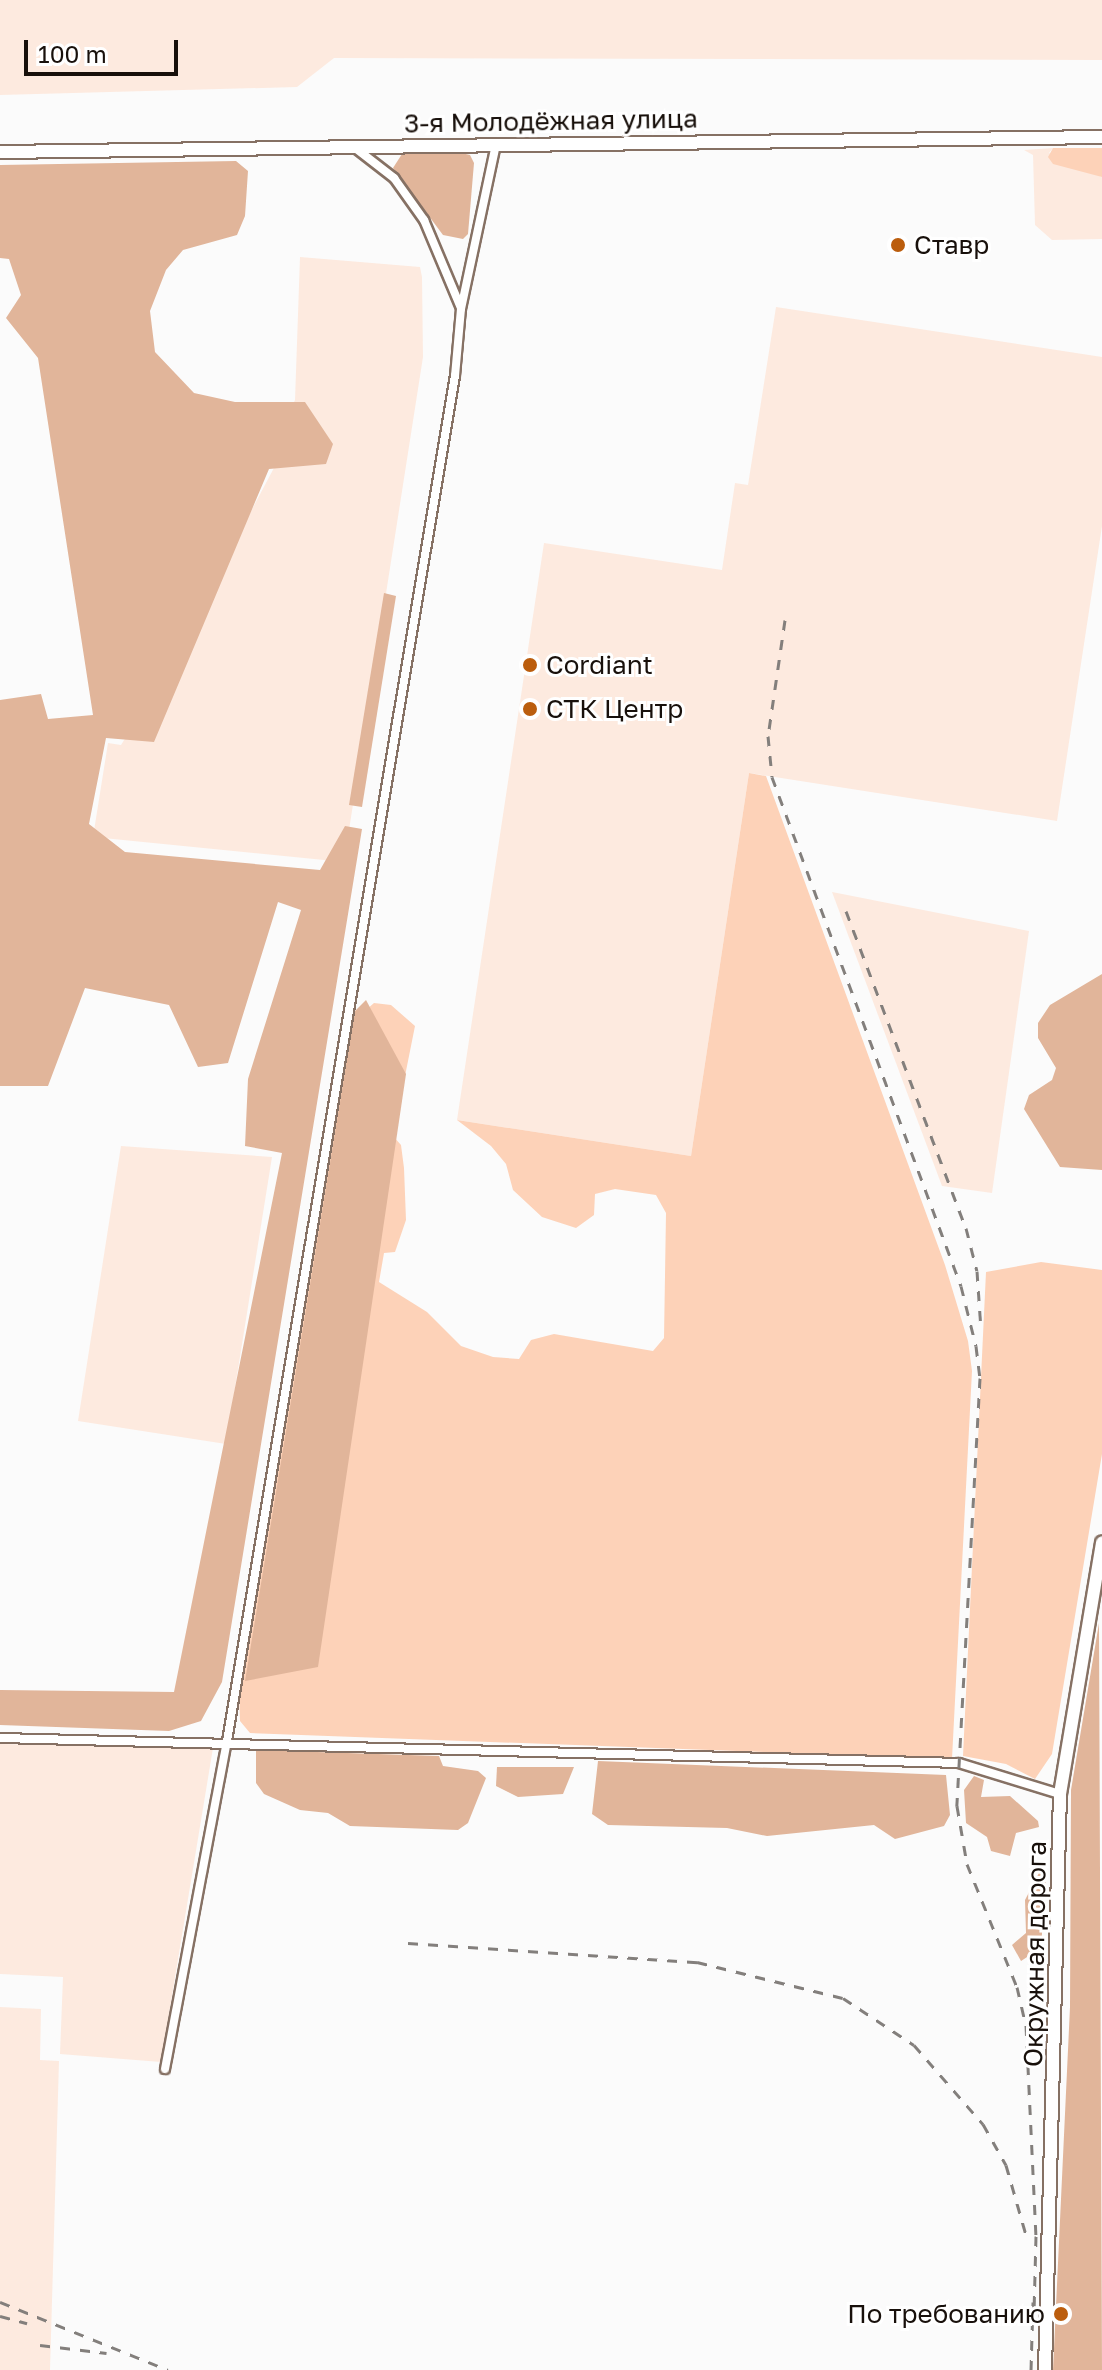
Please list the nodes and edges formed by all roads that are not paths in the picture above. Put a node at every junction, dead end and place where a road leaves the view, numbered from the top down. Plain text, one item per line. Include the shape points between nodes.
1 (1102, 137) edge
2 (496, 143) junction
3 (352, 145) junction
4 (0, 152) edge
5 (461, 309) junction
6 (1102, 1542) edge
7 (0, 1738) edge
8 (227, 1741) junction
9 (1060, 1794) junction
10 (165, 2069) dead end
11 (1045, 2370) edge

1 - 2 main road, 3-я Молодёжная улица
2 - 3 main road, 3-я Молодёжная улица
2 - 5 street
3 - 4 main road, 3-я Молодёжная улица
3 - 5 street via 394,178 424,220
5 - 8 street via 453,391
6 - 9 main road, Окружная дорога
7 - 8 street
8 - 9 street via 959,1763
8 - 10 street
9 - 11 main road, Окружная дорога

